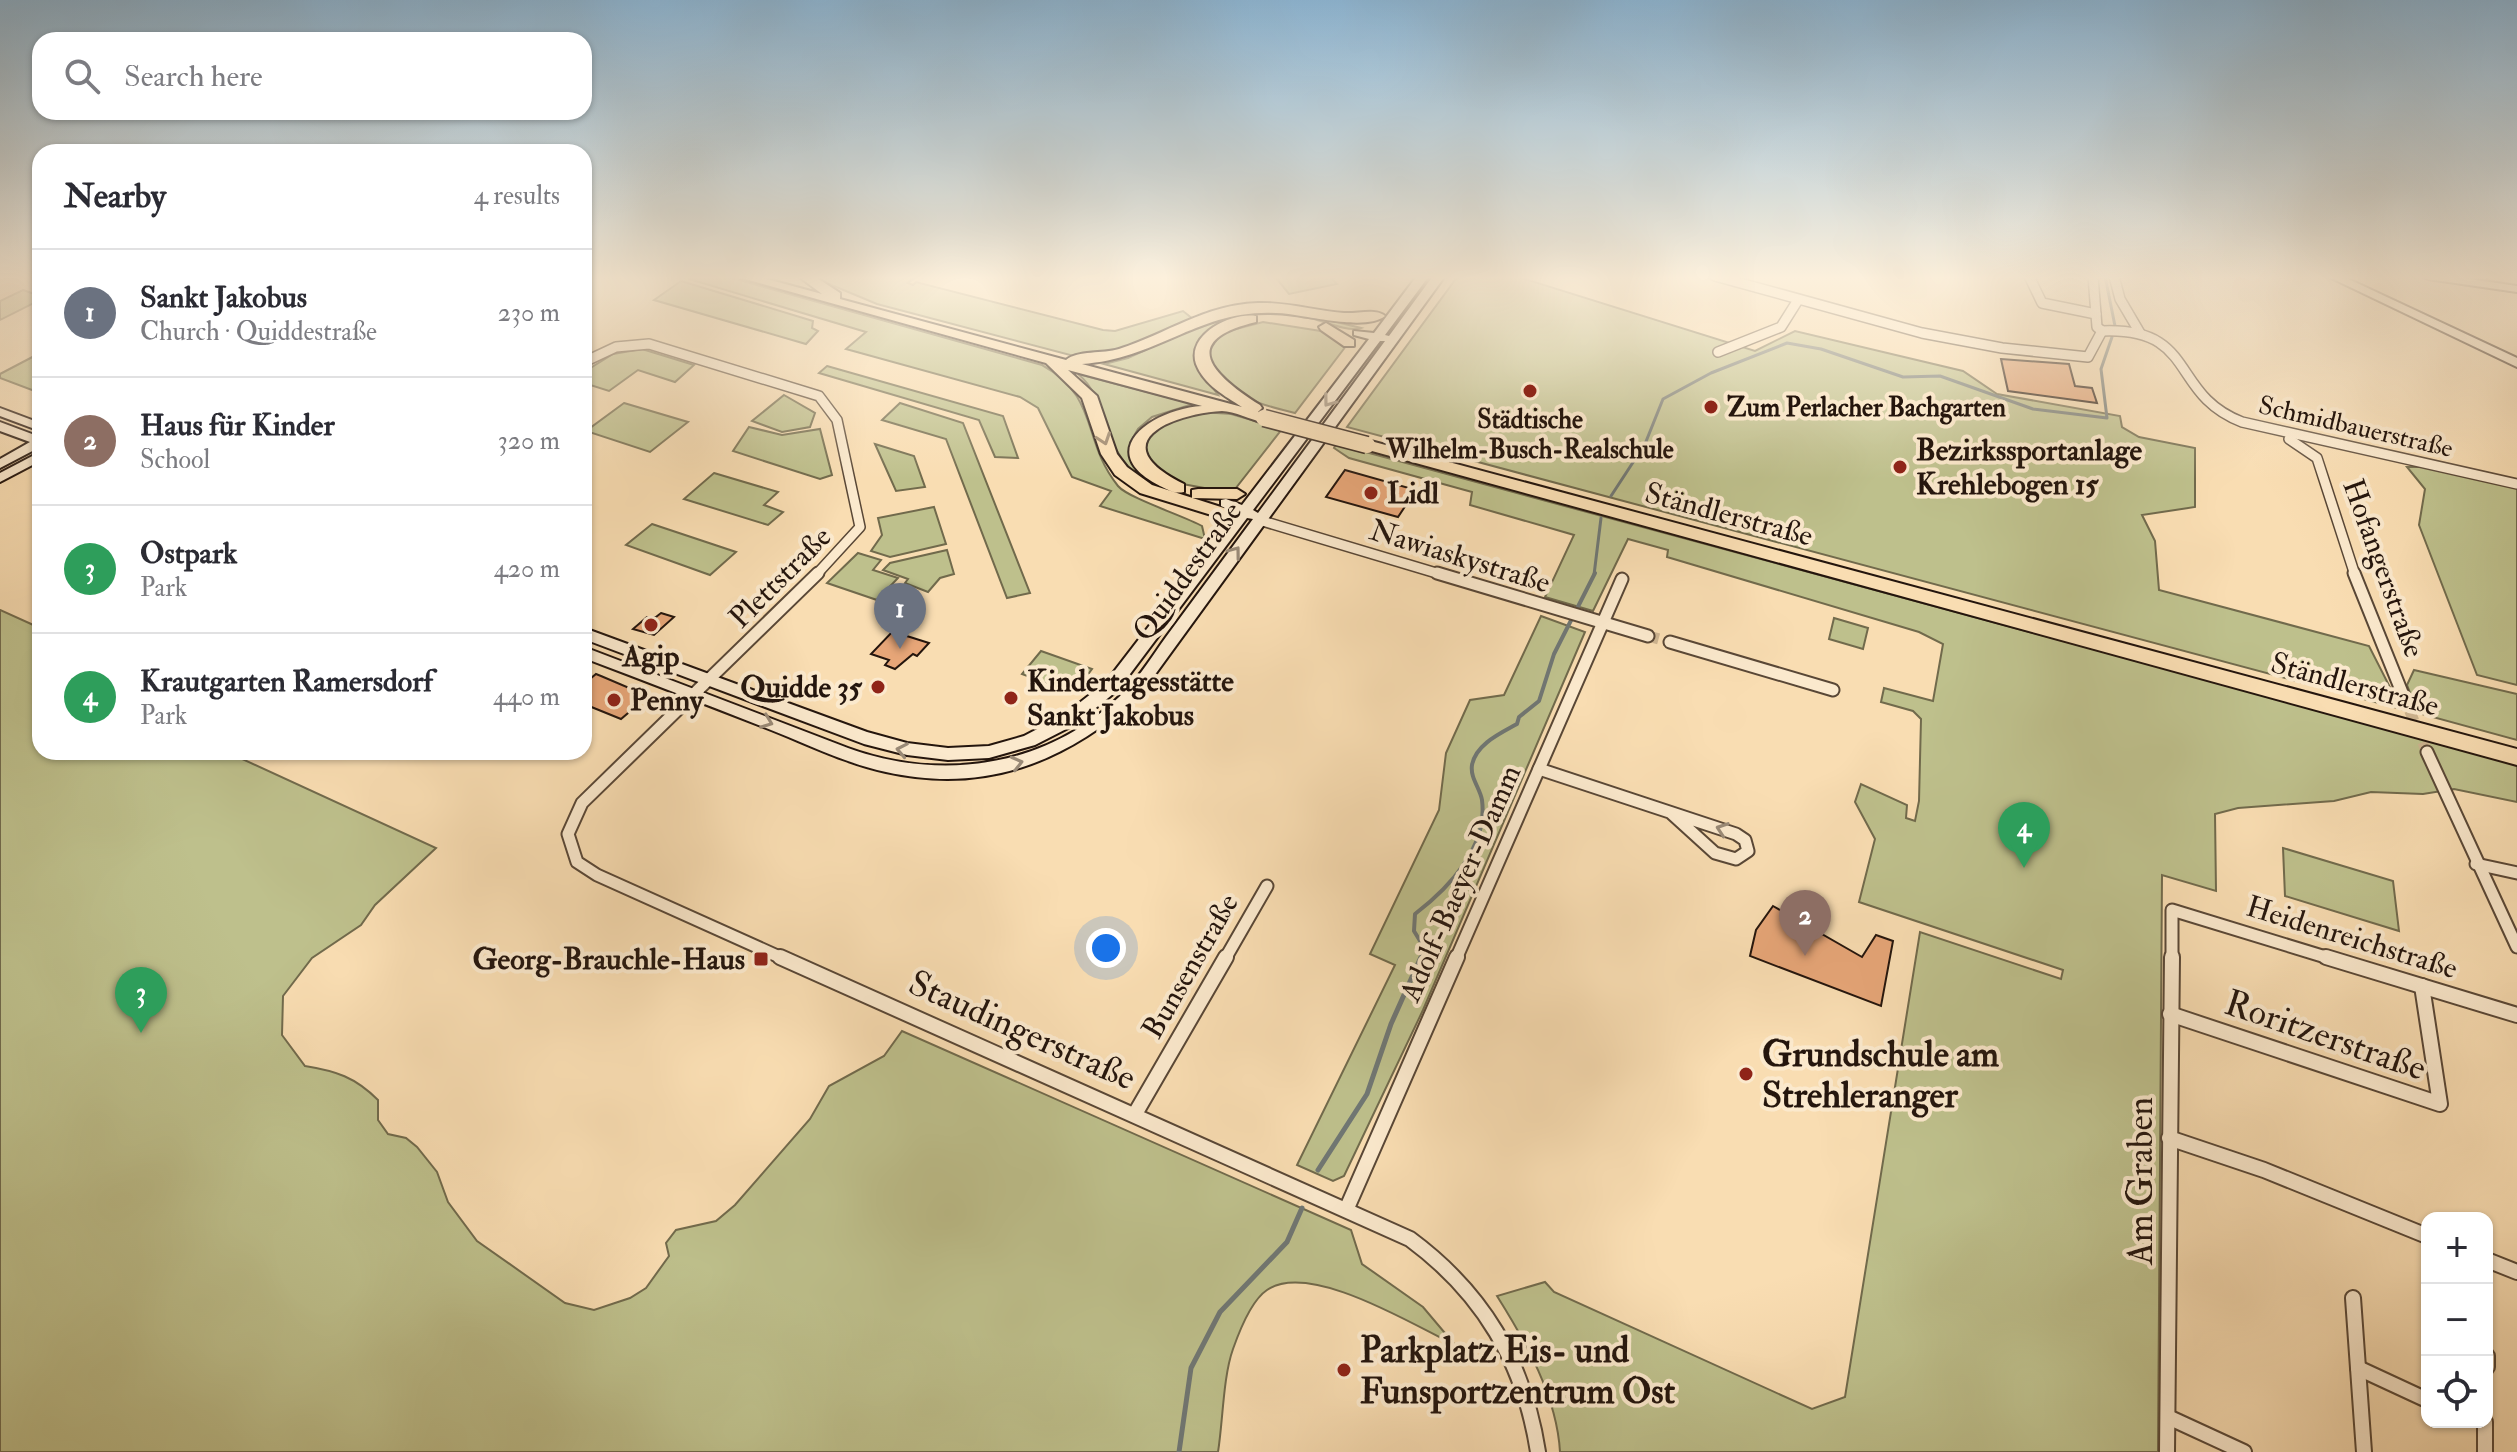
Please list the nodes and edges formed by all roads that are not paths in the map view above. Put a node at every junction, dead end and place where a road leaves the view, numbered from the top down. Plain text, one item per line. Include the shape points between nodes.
1 (991, 344) edge
2 (1013, 344) edge
3 (1147, 344) edge
4 (1205, 344) edge
5 (1357, 344) edge
6 (1377, 344) edge
7 (1379, 344) edge
8 (1739, 344) edge
9 (1978, 344) edge
10 (2095, 344) edge
11 (2162, 344) edge
12 (2476, 344) edge
13 (1718, 352) dead end
14 (592, 358) edge
15 (1043, 358) junction
16 (1073, 360) junction
17 (1358, 363) junction
18 (2517, 363) edge
19 (0, 412) edge
20 (1259, 413) junction
21 (32, 424) edge
22 (0, 426) edge
23 (2275, 432) junction
24 (32, 439) edge
25 (1369, 443) junction
26 (2324, 443) junction
27 (32, 446) edge
28 (2317, 458) junction
29 (32, 460) edge
30 (0, 464) edge
31 (0, 478) edge
32 (1267, 483) junction
33 (2517, 484) edge
34 (1193, 498) junction
35 (1243, 514) junction
36 (1223, 516) junction
37 (1259, 520) junction
38 (1622, 579) dead end
39 (1602, 624) junction
40 (592, 636) edge
41 (1648, 636) tunnel mouth
42 (1670, 642) tunnel mouth
43 (592, 655) edge
44 (708, 681) junction
45 (1833, 690) dead end
46 (694, 694) junction
47 (2403, 695) tunnel mouth
48 (2517, 748) edge
49 (2427, 752) tunnel mouth
50 (2517, 757) edge
51 (1539, 769) junction
52 (1671, 813) junction
53 (2476, 864) junction
54 (2517, 873) edge
55 (1267, 886) dead end
56 (2172, 910) joint
57 (2517, 947) edge
58 (2422, 986) junction
59 (2170, 1014) junction
60 (2517, 1015) edge
61 (1135, 1114) junction
62 (2169, 1138) junction
63 (1347, 1208) junction
64 (2421, 1234) edge
65 (2493, 1262) edge
66 (2517, 1272) edge
67 (2353, 1298) dead end
68 (2358, 1368) junction
69 (2421, 1397) edge
70 (2168, 1417) junction
71 (2483, 1428) edge
72 (1538, 1452) edge
73 (2167, 1452) edge
74 (2244, 1452) edge
75 (2364, 1452) edge
76 (2485, 1452) edge

1 - 15 highway, Ständlerstraße
2 - 16 highway, Ständlerstraße
3 - 16 highway via 1121,355
4 - 20 highway via 1205,368
5 - 17 main road
6 - 17 main road, Quiddestraße
7 - 37 main road, Quiddestraße
8 - 13 street
9 - 10 street via 2088,357
11 - 23 street, Schmidbauerstraße via 2211,405 2238,421
12 - 18 main road
14 - 44 street, Plettstraße via 616,347 660,347 819,396 837,420 860,527
15 - 20 highway, Ständlerstraße
15 -> 34 highway via 1089,396 1109,454 1121,471 1146,489
16 - 20 highway, Ständlerstraße
17 -> 32 main road, Quiddestraße
19 - 21 main road
20 - 25 highway, Ständlerstraße, bridge
20 - 34 highway via 1184,411 1159,419 1143,432 1136,449 1144,469
22 - 24 main road
23 - 26 street, Schmidbauerstraße
23 - 28 street, Hofangerstraße
25 - 48 highway, Ständlerstraße
25 - 50 highway, Ständlerstraße
26 - 28 street, Hofangerstraße
26 - 33 street, Schmidbauerstraße
27 - 30 main road
28 - 47 street, Hofangerstraße via 2346,553
29 - 31 main road
32 - 35 main road, Quiddestraße
32 - 36 main road
34 - 36 highway
34 - 36 highway
35 - 36 main road, Quiddestraße
35 - 36 main road
35 - 37 main road
36 -> 44 main road, Quiddestraße via 1112,686 1074,718 1019,745 961,755 893,748
37 - 39 street, Nawiaskystraße
46 -> 37 main road, Quiddestraße via 884,766 959,773 1028,761 1067,745 1132,694
38 - 39 street, Adolf-Baeyer-Damm
39 - 41 street, Nawiaskystraße
39 - 51 street, Adolf-Baeyer-Damm
40 - 44 main road, Quiddestraße
42 - 45 street
43 - 46 main road, Quiddestraße
44 - 46 street, Plettstraße
46 - 61 street, Staudingerstraße via 582,803 568,834 577,862
49 - 53 street
51 - 52 street
51 - 63 street, Adolf-Baeyer-Damm
52 -> 52 street via 1715,853 1736,859 1748,851 1748,844 1736,834
53 - 54 street
53 - 57 street
55 - 61 street, Bunsenstraße
56 - 58 street, Heidenreichstraße
56 - 59 street, Am Graben
58 - 59 street, Roritzerstraße via 2440,1104
58 - 60 street, Heidenreichstraße
59 - 62 street, Am Graben
61 - 63 street, Staudingerstraße
62 - 64 street
62 - 70 street, Am Graben
63 - 72 street, Staudingerstraße via 1430,1252 1467,1288 1507,1346 1528,1395
65 - 66 street
67 - 68 street
68 - 69 street
68 - 75 street
70 - 73 street, Am Graben
70 - 74 street
71 - 76 street

